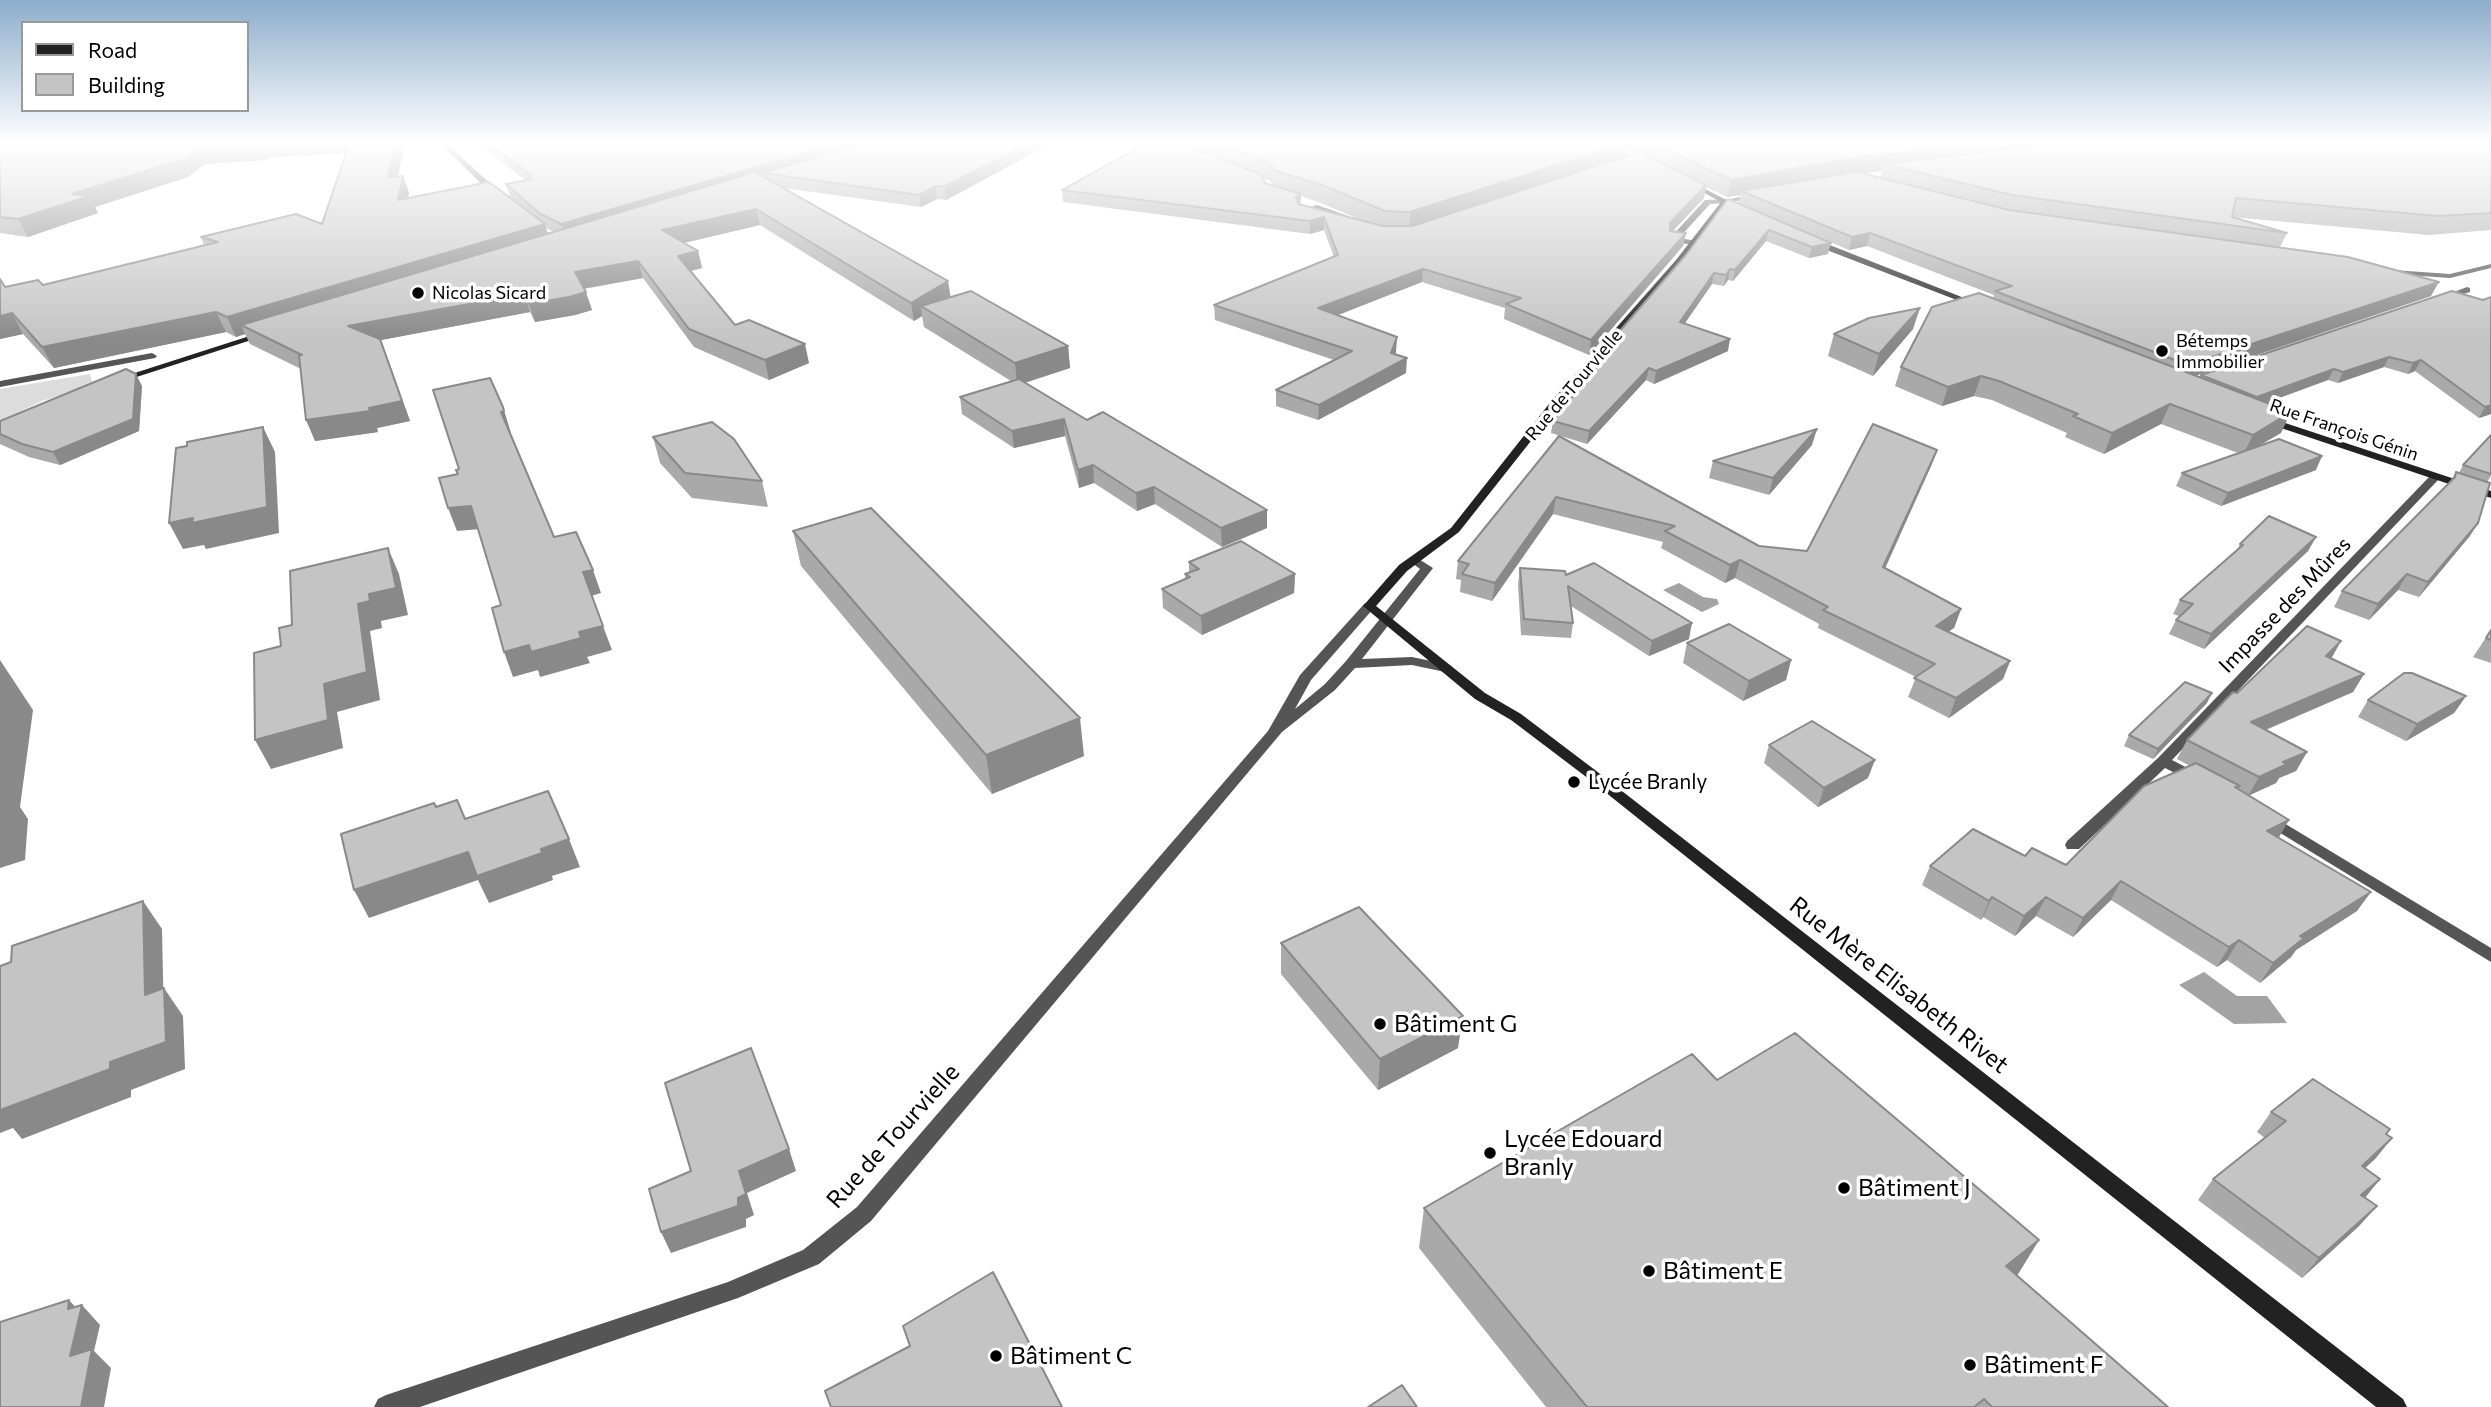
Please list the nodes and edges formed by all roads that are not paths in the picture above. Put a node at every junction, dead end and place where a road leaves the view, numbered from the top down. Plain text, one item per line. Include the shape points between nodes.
1 (1308, 210) edge
2 (1324, 210) edge
3 (1701, 210) edge
4 (1719, 210) edge
5 (1363, 225) edge
6 (1351, 227) edge
7 (1801, 237) edge
8 (1694, 243) junction
9 (2491, 266) edge
10 (2387, 271) edge
11 (2467, 290) dead end
12 (2428, 303) edge
13 (1989, 310) edge
14 (274, 331) edge
15 (152, 356) dead end
16 (108, 383) edge
17 (0, 384) edge
18 (2254, 415) edge
19 (2435, 477) junction
20 (2491, 495) edge
21 (1414, 559) junction
22 (1368, 606) junction
23 (1386, 620) junction
24 (1350, 664) junction
25 (1445, 668) junction
26 (1274, 733) junction
27 (2163, 761) junction
28 (2213, 786) edge
29 (2260, 813) edge
30 (2073, 845) dead end
31 (2491, 956) edge
32 (386, 1407) edge
33 (2395, 1407) edge

1 - 6 street via 1301,212
2 - 5 street
3 - 8 street via 1673,240
4 - 8 street, Rue de Tourvielle
7 - 13 street
8 - 21 street, Rue de Tourvielle via 1553,406 1455,530
9 - 10 street via 2450,276
11 - 12 street
14 - 16 street
15 - 17 street
18 - 19 street, Rue François Génin
19 - 20 street, Rue François Génin
19 - 27 street, Impasse des Mûres
21 - 22 street, Rue de Tourvielle
21 - 23 street, Rue de Tourvielle via 1427,568
22 - 23 street, Rue Mère Elisabeth Rivet
22 - 26 street, Rue de Tourvielle via 1305,678
23 - 24 street, Rue de Tourvielle
23 - 25 street, Rue Mère Elisabeth Rivet
24 - 25 street via 1412,661
24 - 26 street, Rue de Tourvielle via 1330,687
25 - 33 street, Rue Mère Elisabeth Rivet via 1590,773
26 - 32 street, Rue de Tourvielle via 864,1214 811,1257 730,1291
27 - 28 street
27 - 30 street, Impasse des Mûres
29 - 31 street

